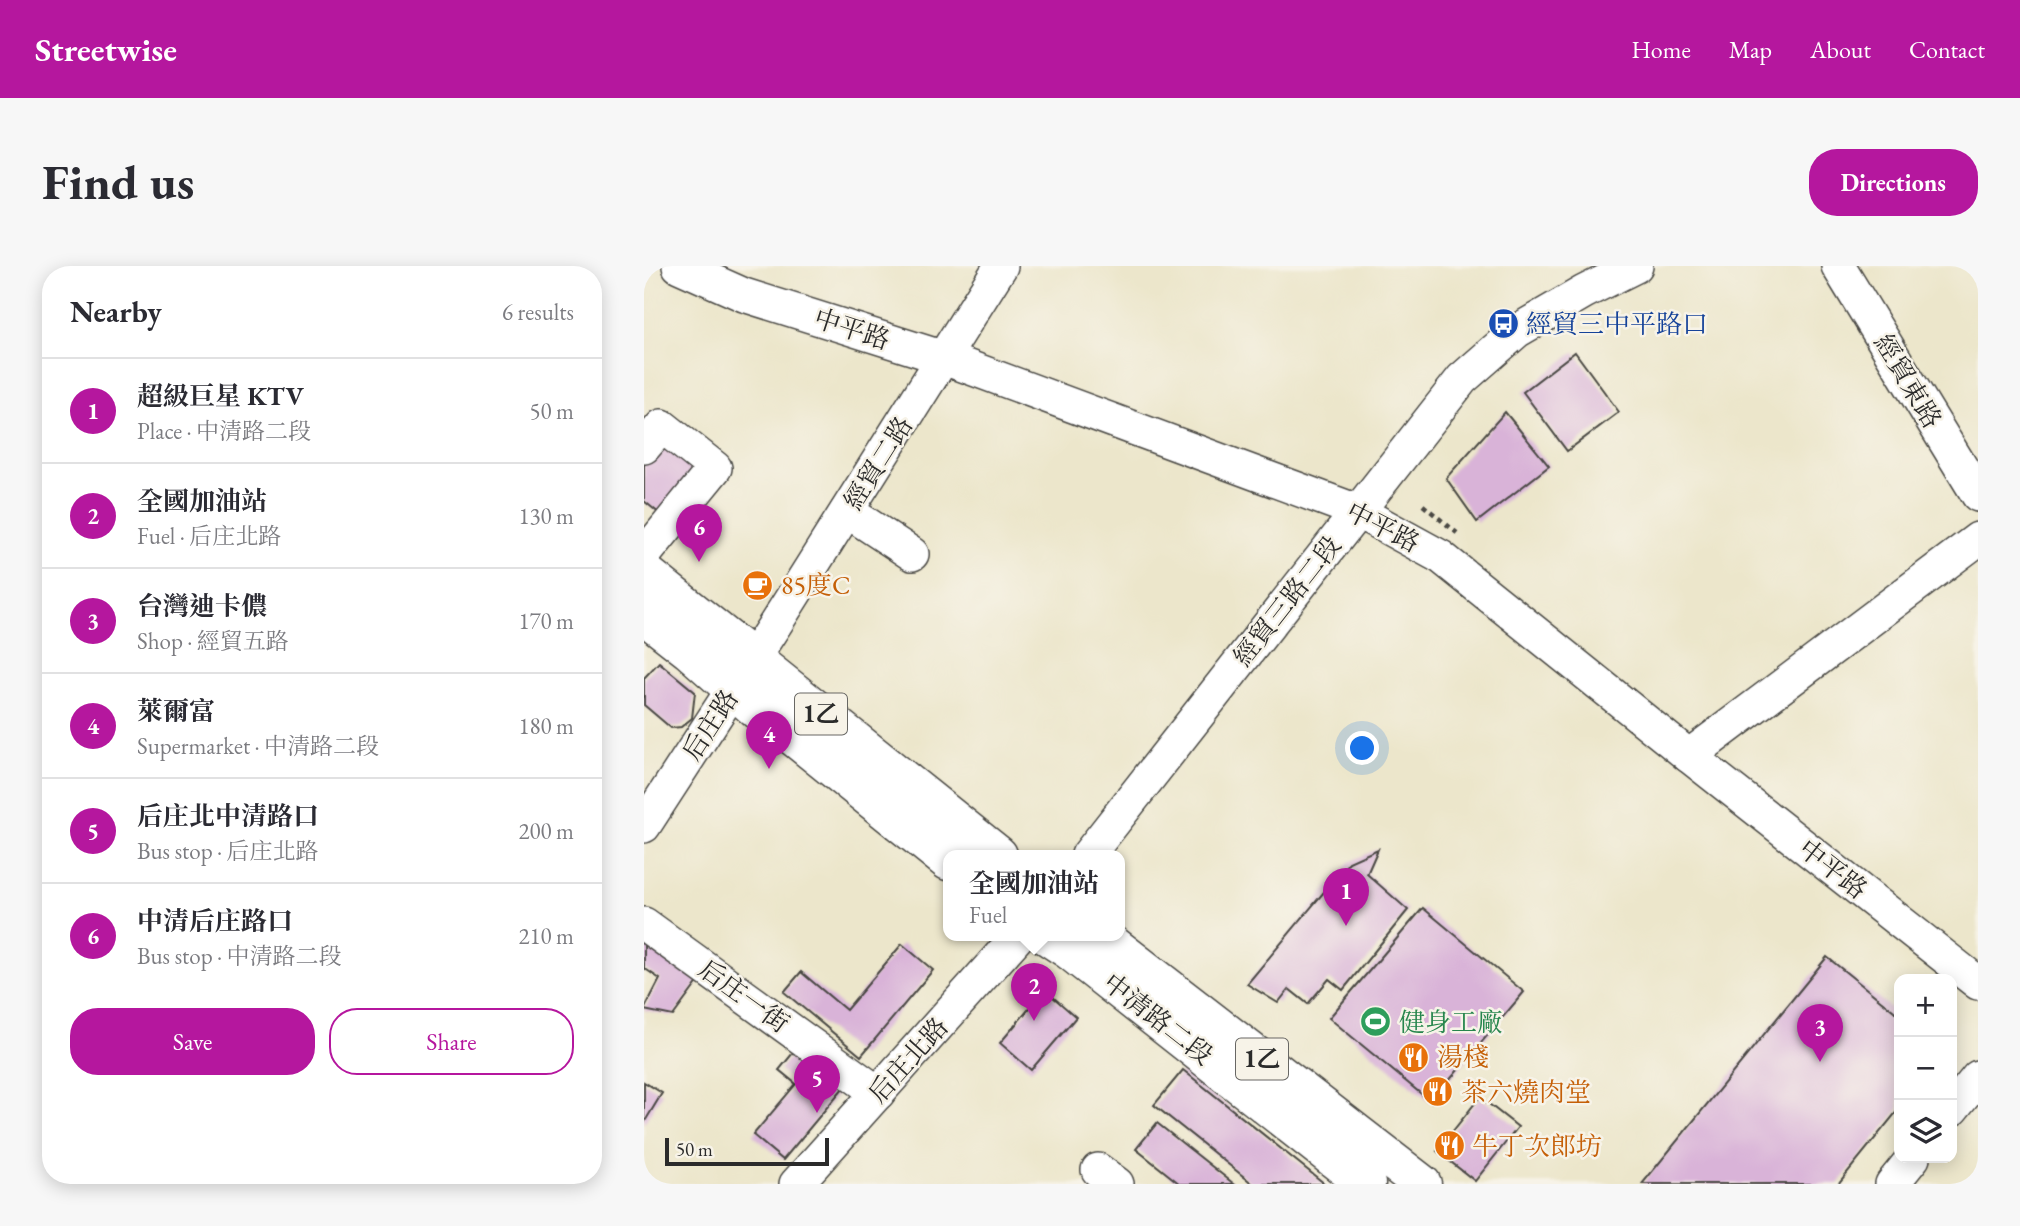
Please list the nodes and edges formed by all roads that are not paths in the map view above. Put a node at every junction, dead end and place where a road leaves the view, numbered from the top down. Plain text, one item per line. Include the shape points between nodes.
1 (679, 266) edge
2 (1001, 266) edge
3 (1636, 266) edge
4 (1838, 266) edge
5 (944, 358) junction
6 (644, 447) edge
7 (1978, 495) edge
8 (847, 511) junction
9 (1357, 511) junction
10 (1978, 539) edge
11 (912, 554) dead end
12 (644, 555) edge
13 (644, 572) edge
14 (644, 615) edge
15 (743, 674) junction
16 (1689, 756) junction
17 (644, 826) edge
18 (991, 850) edge
19 (1092, 850) edge
20 (943, 856) edge
21 (644, 923) edge
22 (1014, 941) edge
23 (1055, 941) edge
24 (1108, 941) edge
25 (1978, 983) edge
26 (1978, 1077) edge
27 (878, 1093) junction
28 (1957, 1104) edge
29 (1909, 1163) edge
30 (796, 1184) edge
31 (1366, 1184) edge
32 (1422, 1184) edge
33 (1892, 1184) edge

1 - 5 street, 中平路 via 744,295
2 - 5 street, 經貿二路
3 - 9 street, 經貿三路二段 via 1517,331 1462,379
4 - 7 street, 經貿東路
5 - 8 street, 經貿二路
5 - 9 street, 中平路
6 - 12 street via 662,426 715,468
8 - 11 street
8 - 15 street, 經貿二路
9 - 16 street, 中平路 via 1441,556
9 - 19 street, 經貿三路二段
10 - 16 street
13 - 15 main road, 1乙
14 - 15 main road, 1乙 via 690,650
15 - 17 street, 后庄路
15 - 18 main road, 1乙
15 - 20 main road, 1乙
16 - 25 street, 中平路
21 - 27 street, 后庄一街
22 - 27 street, 后庄北路
23 - 31 main road, 中清路二段 / 1乙
24 - 32 main road, 中清路二段 / 1乙
26 - 28 street
27 - 30 street, 后庄北路
29 - 33 street

